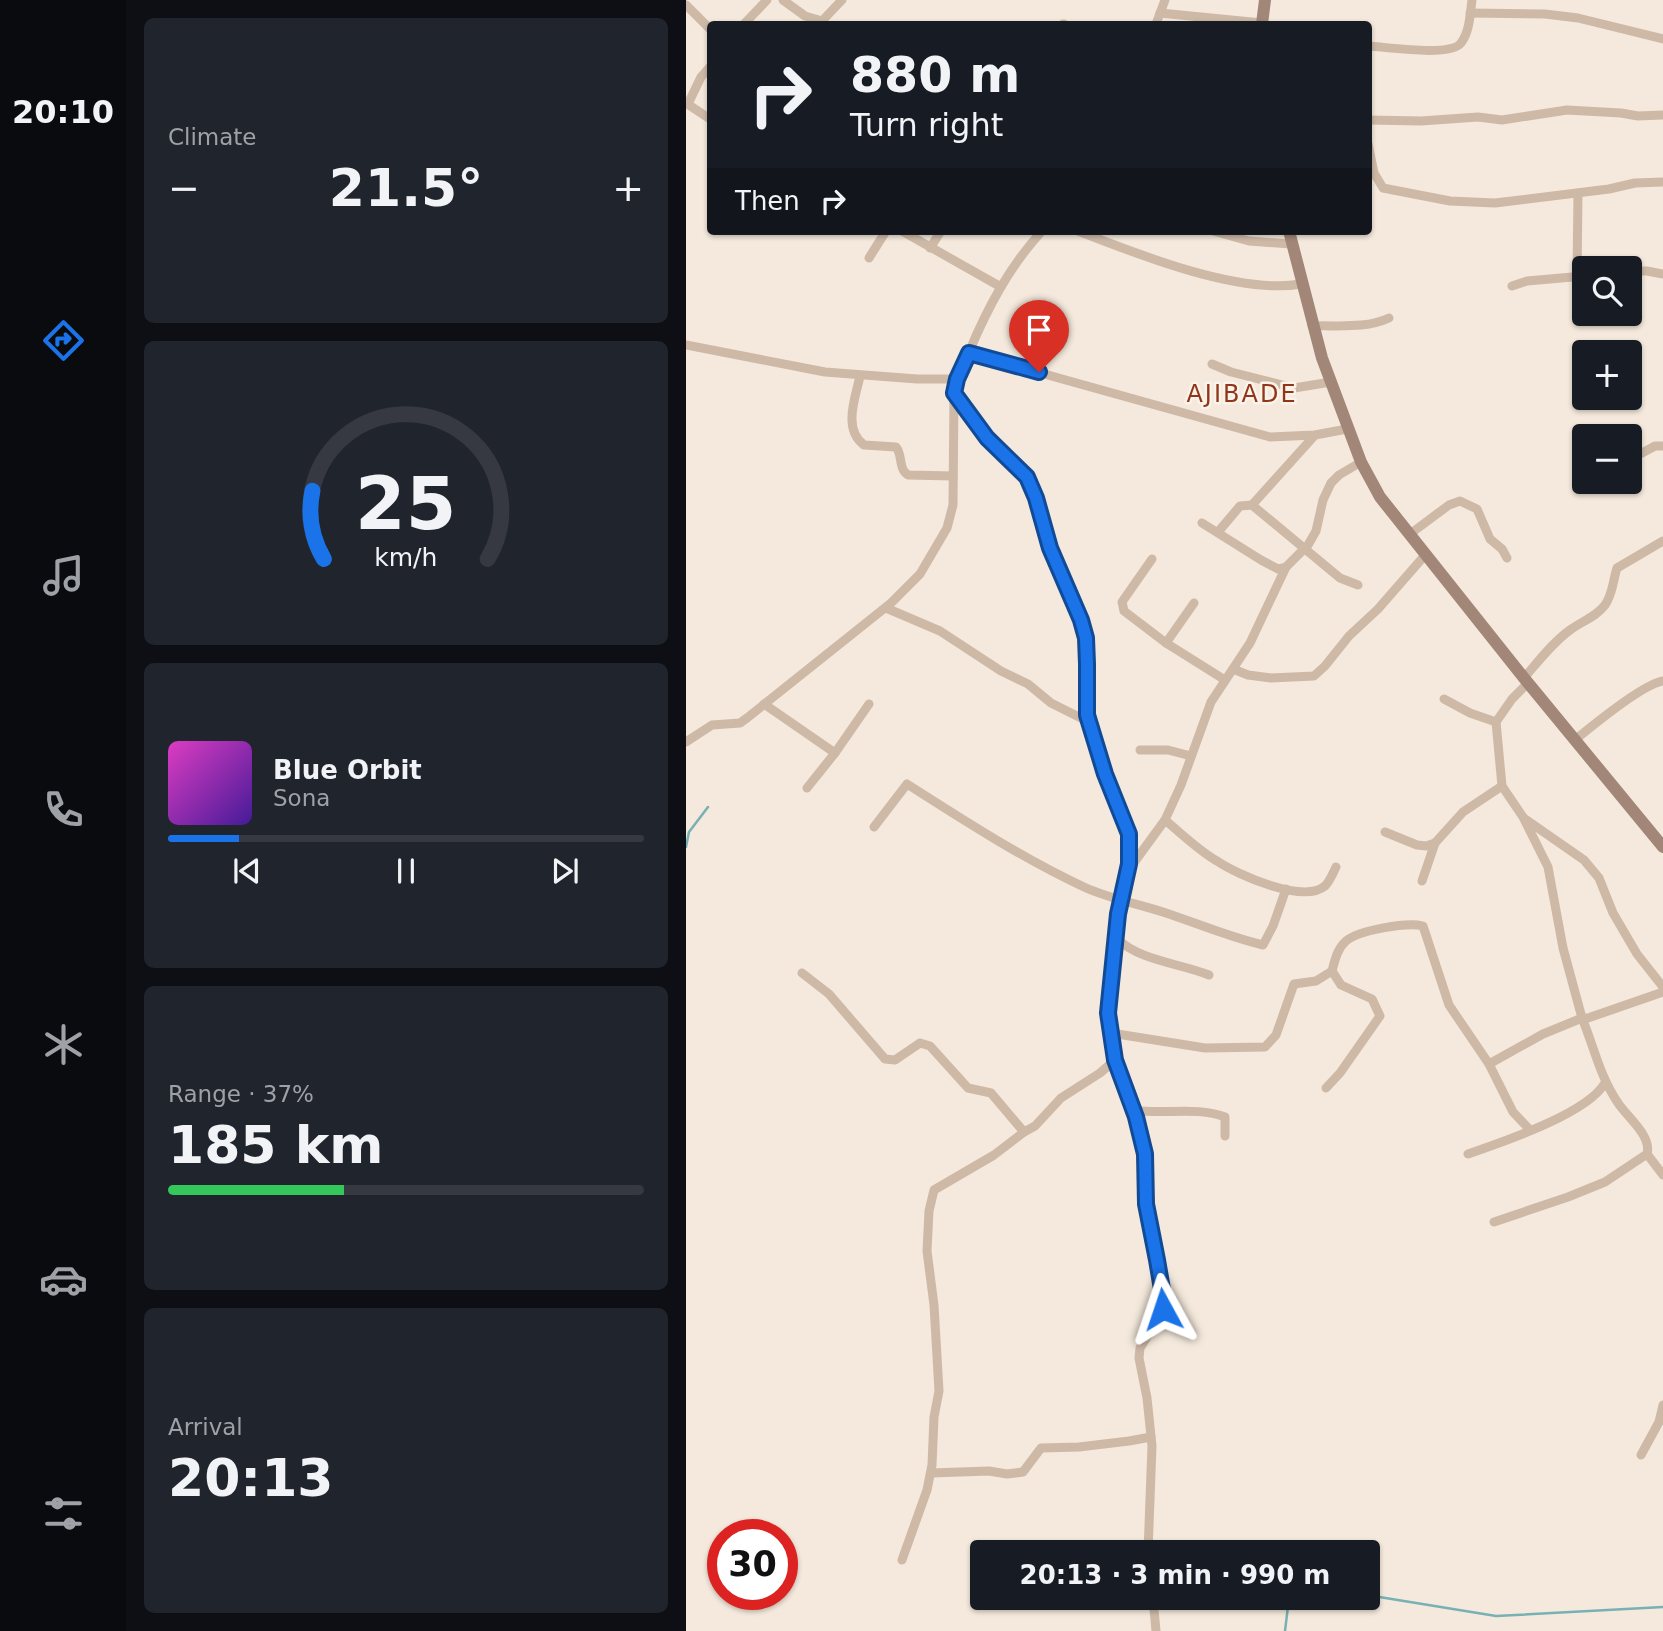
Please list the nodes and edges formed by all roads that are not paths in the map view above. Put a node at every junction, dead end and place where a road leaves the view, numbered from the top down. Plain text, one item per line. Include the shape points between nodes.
1 (767, 0) edge
2 (783, 0) edge
3 (842, 0) edge
4 (1164, 0) edge
5 (1265, 0) edge
6 (1472, 0) edge
7 (686, 5) edge
8 (1160, 13) junction
9 (1470, 13) junction
10 (747, 21) edge
11 (817, 21) edge
12 (824, 21) edge
13 (1157, 21) edge
14 (1234, 21) edge
15 (1262, 21) edge
16 (707, 26) edge
17 (1663, 39) edge
18 (1372, 46) edge
19 (707, 71) edge
20 (687, 104) edge
21 (1663, 116) edge
22 (707, 118) edge
23 (1372, 120) edge
24 (1372, 163) edge
25 (1663, 182) edge
26 (1578, 192) junction
27 (883, 235) edge
28 (909, 235) edge
29 (938, 235) edge
30 (1038, 235) edge
31 (1088, 235) edge
32 (1227, 235) edge
33 (1290, 238) edge
34 (930, 248) junction
35 (1580, 256) edge
36 (869, 258) dead end
37 (1642, 271) edge
38 (1663, 274) edge
39 (1572, 278) edge
40 (1301, 284) junction
41 (1512, 286) dead end
42 (1001, 287) junction
43 (1389, 318) dead end
44 (1312, 326) junction
45 (686, 345) edge
46 (969, 353) junction
47 (1212, 364) dead end
48 (860, 376) junction
49 (957, 379) junction
50 (1331, 382) junction
51 (954, 393) junction
52 (1348, 429) junction
53 (1315, 435) junction
54 (1663, 446) edge
55 (1642, 453) edge
56 (1361, 462) junction
57 (953, 476) junction
58 (1252, 505) junction
59 (1202, 523) dead end
60 (1218, 532) junction
61 (1410, 534) junction
62 (1663, 541) edge
63 (1304, 549) junction
64 (1426, 554) junction
65 (1507, 558) dead end
66 (1152, 559) dead end
67 (1286, 567) junction
68 (1358, 585) dead end
69 (1195, 603) dead end
70 (886, 608) junction
71 (1166, 643) junction
72 (1233, 669) junction
73 (1225, 680) junction
74 (1526, 680) junction
75 (1663, 681) edge
76 (1444, 699) dead end
77 (764, 704) junction
78 (869, 704) dead end
79 (1089, 722) junction
80 (1496, 722) junction
81 (1575, 740) junction
82 (686, 742) edge
83 (1140, 750) dead end
84 (835, 753) junction
85 (1191, 756) junction
86 (1502, 786) junction
87 (807, 788) dead end
88 (1522, 817) junction
89 (1165, 820) junction
90 (874, 827) dead end
91 (1385, 832) dead end
92 (1435, 843) junction
93 (1663, 848) edge
94 (1336, 867) dead end
95 (1128, 871) junction
96 (1422, 881) dead end
97 (1286, 889) junction
98 (1122, 901) junction
99 (1116, 938) junction
100 (1332, 971) junction
101 (802, 973) dead end
102 (1209, 975) dead end
103 (1663, 990) edge
104 (1582, 1018) junction
105 (1111, 1033) junction
106 (1115, 1060) junction
107 (1489, 1064) junction
108 (1605, 1083) junction
109 (1326, 1088) dead end
110 (1133, 1110) junction
111 (1530, 1130) junction
112 (1024, 1132) junction
113 (1225, 1136) dead end
114 (1468, 1154) dead end
115 (1647, 1154) junction
116 (1663, 1175) edge
117 (1494, 1222) dead end
118 (1663, 1405) edge
119 (1151, 1437) junction
120 (1641, 1455) dead end
121 (931, 1473) junction
122 (1148, 1540) edge
123 (902, 1560) dead end
124 (1154, 1610) edge
125 (1156, 1631) edge

1 - 10 street
2 - 11 street
3 - 12 street
4 - 8 street
5 - 15 main road
6 - 9 street
7 - 16 street
8 - 13 street
8 - 14 street
9 - 17 street via 1567,16
9 - 18 street via 1461,43 1453,49
19 - 20 street
20 - 22 street
21 - 23 street via 1567,110 1502,120
24 - 26 street via 1383,188 1450,201 1495,203
25 - 26 street
26 - 35 street
27 - 36 street
28 - 34 street
29 - 34 street
30 - 42 street
31 - 40 street via 1198,272 1266,286
32 - 33 street via 1249,241
33 - 40 main road
34 - 42 street
37 - 38 street
39 - 41 street
40 - 44 main road
42 - 46 street
43 - 44 street via 1357,326
44 - 50 main road
45 - 48 street
46 - 49 street
46 - 53 street via 1237,430 1270,437
47 - 50 street via 1294,388
48 - 49 street
48 - 57 street via 851,419 860,442 896,447 902,470 908,475
49 - 51 street
50 - 52 main road
51 - 57 street
51 - 79 street via 987,438 1027,477 1036,498 1050,548 1084,630
52 - 53 street
52 - 56 main road
53 - 58 street
54 - 55 street
56 - 61 main road via 1380,497
56 - 63 street via 1339,475 1326,490 1316,531
57 - 70 street via 947,527 919,574
58 - 60 street via 1240,506
58 - 63 street
59 - 60 street
60 - 67 street via 1278,569
61 - 64 main road
61 - 65 street via 1460,501 1476,509 1490,538
62 - 74 street via 1617,568 1603,608 1562,637
63 - 67 street
63 - 68 street via 1340,578
64 - 72 street via 1314,676 1271,678
64 - 74 main road
66 - 71 street via 1122,606
67 - 72 street
69 - 71 street
70 - 77 street
70 - 79 street via 940,631 1051,703
71 - 73 street
72 - 73 street
73 - 85 street via 1211,702
74 - 80 street
74 - 81 main road
75 - 81 street via 1652,683
76 - 80 street
77 - 82 street via 740,723 712,725
77 - 84 street
78 - 84 street
79 - 95 street via 1129,834
80 - 86 street
81 - 93 main road
83 - 85 street
84 - 87 street
85 - 89 street
86 - 88 street
86 - 92 street via 1463,812
88 - 103 street via 1584,860 1599,878 1613,913
88 - 104 street via 1548,867
89 - 95 street
89 - 97 street via 1213,860
90 - 98 street via 907,784 998,842
91 - 92 street via 1417,845
92 - 96 street
94 - 97 street via 1325,886 1316,890
95 - 98 street
97 - 98 street via 1263,945
98 - 99 street
99 - 102 street via 1139,952
99 - 105 street via 1109,995
100 - 105 street via 1317,981 1294,984 1276,1035 1265,1048 1205,1048
100 - 107 street via 1335,956 1353,936 1397,925 1423,926 1449,1005
100 - 109 street via 1341,985 1372,999 1380,1016
101 - 112 street via 829,994 885,1059 895,1060 920,1043 930,1046 968,1088 991,1093
103 - 104 street
104 - 107 street
104 - 108 street
105 - 106 street
106 - 110 street
106 - 112 street
107 - 111 street via 1513,1112
108 - 111 street via 1586,1101
108 - 115 street via 1645,1137
110 - 113 street via 1213,1113 1225,1117
110 - 119 street via 1145,1154 1146,1204 1164,1301 1139,1357
111 - 114 street
112 - 121 street via 934,1190 927,1251 939,1391
115 - 116 street
115 - 117 street via 1605,1182
118 - 120 street
119 - 121 street via 1041,1448 1023,1472
119 - 122 street
121 - 123 street
124 - 125 street

